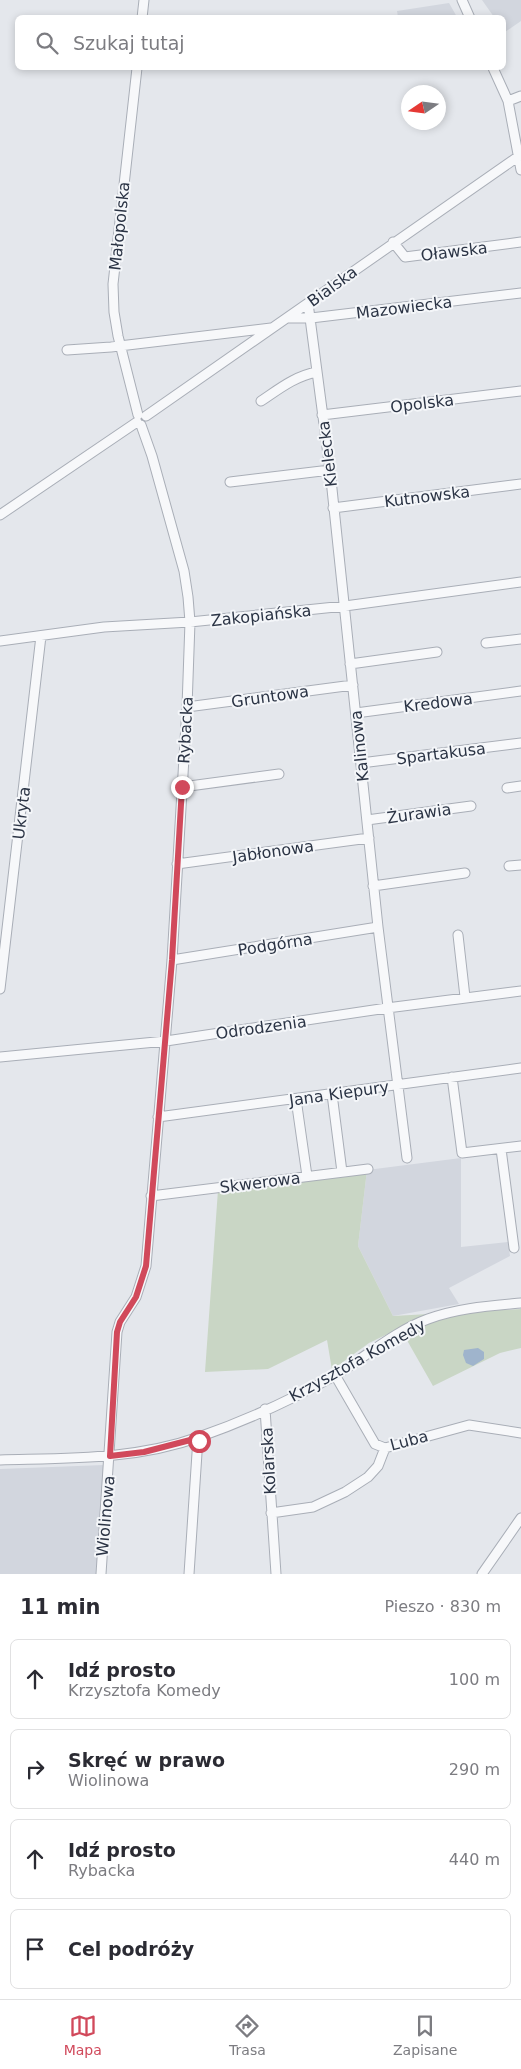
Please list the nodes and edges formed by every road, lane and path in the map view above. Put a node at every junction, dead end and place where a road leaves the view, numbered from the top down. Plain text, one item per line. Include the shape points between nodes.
1 (144, 0) edge
2 (462, 0) edge
3 (142, 15) edge
4 (469, 15) edge
5 (136, 70) edge
6 (494, 70) edge
7 (521, 96) edge
8 (508, 101) junction
9 (519, 156) junction
10 (521, 170) edge
11 (393, 242) junction
12 (521, 242) edge
13 (521, 292) edge
14 (308, 303) junction
15 (287, 318) junction
16 (311, 318) junction
17 (273, 328) junction
18 (121, 346) junction
19 (67, 350) dead end
20 (317, 372) junction
21 (521, 391) edge
22 (261, 401) dead end
23 (322, 415) junction
24 (142, 419) junction
25 (330, 470) junction
26 (230, 482) dead end
27 (521, 484) edge
28 (333, 508) junction
29 (0, 516) edge
30 (521, 582) edge
31 (345, 606) junction
32 (190, 622) junction
33 (41, 636) junction
34 (521, 639) edge
35 (0, 642) edge
36 (486, 644) dead end
37 (436, 652) dead end
38 (350, 664) junction
39 (353, 685) junction
40 (521, 691) edge
41 (187, 707) junction
42 (356, 713) junction
43 (521, 743) edge
44 (361, 763) junction
45 (279, 774) dead end
46 (521, 786) edge
47 (182, 787) junction
48 (506, 788) dead end
49 (471, 806) dead end
50 (367, 820) junction
51 (368, 838) junction
52 (177, 864) junction
53 (521, 865) edge
54 (508, 866) dead end
55 (464, 873) dead end
56 (374, 886) junction
57 (378, 927) junction
58 (458, 935) dead end
59 (172, 960) junction
60 (0, 989) edge
61 (521, 991) edge
62 (466, 997) junction
63 (387, 1008) junction
64 (166, 1041) junction
65 (0, 1058) edge
66 (521, 1068) edge
67 (452, 1077) junction
68 (397, 1084) junction
69 (332, 1094) junction
70 (296, 1098) junction
71 (158, 1117) junction
72 (521, 1146) edge
73 (501, 1148) junction
74 (407, 1158) dead end
75 (368, 1169) dead end
76 (342, 1172) junction
77 (306, 1176) junction
78 (151, 1196) junction
79 (515, 1248) edge
80 (521, 1303) edge
81 (335, 1375) junction
82 (265, 1410) junction
83 (521, 1433) edge
84 (198, 1438) junction
85 (385, 1448) junction
86 (110, 1456) junction
87 (0, 1460) edge
88 (271, 1513) junction
89 (521, 1518) edge
90 (101, 1574) edge
91 (189, 1574) edge
92 (276, 1574) edge
93 (482, 1574) edge

1 - 3 street
2 - 4 street
5 - 18 street, Małopolska via 114,263 114,312
6 - 8 street
7 - 8 street
8 - 9 street
9 - 10 street
9 - 11 street, Bialska
11 - 12 street, Oławska via 405,257
11 - 14 street, Bialska
13 - 16 street, Mazowiecka
14 - 15 street, Bialska
14 - 16 street, Kielecka
15 - 16 street, Mazowiecka
15 - 17 street, Bialska
16 - 20 street, Kielecka
17 - 18 street
17 - 24 street, Bialska
18 - 19 street
18 - 24 street, Małopolska
20 - 22 street via 295,378
20 - 23 street, Kielecka
21 - 23 street, Opolska
23 - 25 street, Kielecka
24 - 29 street, Bialska
24 - 32 street, Małopolska via 184,570
25 - 26 street
25 - 28 street, Kielecka
27 - 28 street, Kutnowska
28 - 31 street, Kielecka
30 - 31 street, Zakopiańska
31 - 32 street, Zakopiańska
31 - 38 street, Kalinowa
32 - 33 street, Zakopiańska via 104,627
32 - 41 street, Rybacka
33 - 35 street, Zakopiańska
33 - 60 street, Ukryta
34 - 36 street
37 - 38 street
38 - 39 street, Kalinowa
39 - 41 street, Gruntowa
39 - 42 street, Kalinowa
40 - 42 street, Kredowa
41 - 47 street, Rybacka
42 - 44 street, Kalinowa
43 - 44 street, Spartakusa
44 - 50 street, Kalinowa
45 - 47 street
46 - 48 street
47 - 52 street, Rybacka
49 - 50 street, Żurawia
50 - 51 street, Kalinowa
51 - 52 street, Jabłonowa
51 - 56 street, Kalinowa
52 - 59 street, Rybacka
53 - 54 street
55 - 56 street
56 - 57 street, Kalinowa
57 - 59 street, Podgórna
57 - 63 street, Kalinowa
58 - 62 street
59 - 64 street, Rybacka
61 - 62 street, Odrodzenia
62 - 63 street, Odrodzenia
63 - 64 street, Odrodzenia
63 - 68 street, Kalinowa
64 - 65 street, Odrodzenia
64 - 71 street, Rybacka
66 - 67 street, Jana Kiepury
67 - 68 street, Jana Kiepury
67 - 73 street via 462,1153
68 - 69 street, Jana Kiepury
68 - 74 street, Kalinowa
69 - 70 street, Jana Kiepury
69 - 76 street
70 - 71 street, Jana Kiepury
70 - 77 street
71 - 78 street, Rybacka
72 - 73 street
73 - 79 street
75 - 76 street, Skwerowa
76 - 77 street, Skwerowa
77 - 78 street, Skwerowa
78 - 86 street, Wiolinowa via 143,1275 136,1297 117,1332
80 - 81 street, Krzysztofa Komedy via 460,1309 422,1321 399,1332
81 - 82 street, Krzysztofa Komedy
81 - 85 street, Luba via 375,1444
82 - 84 street, Krzysztofa Komedy
82 - 88 street, Kolarska
83 - 85 street, Luba via 469,1425
84 - 86 street, Krzysztofa Komedy via 144,1452
84 - 91 street
85 - 88 street, Kolarska via 378,1466 345,1492 312,1507
86 - 87 street, Krzysztofa Komedy
86 - 90 street, Wiolinowa
88 - 92 street, Kolarska
89 - 93 street

